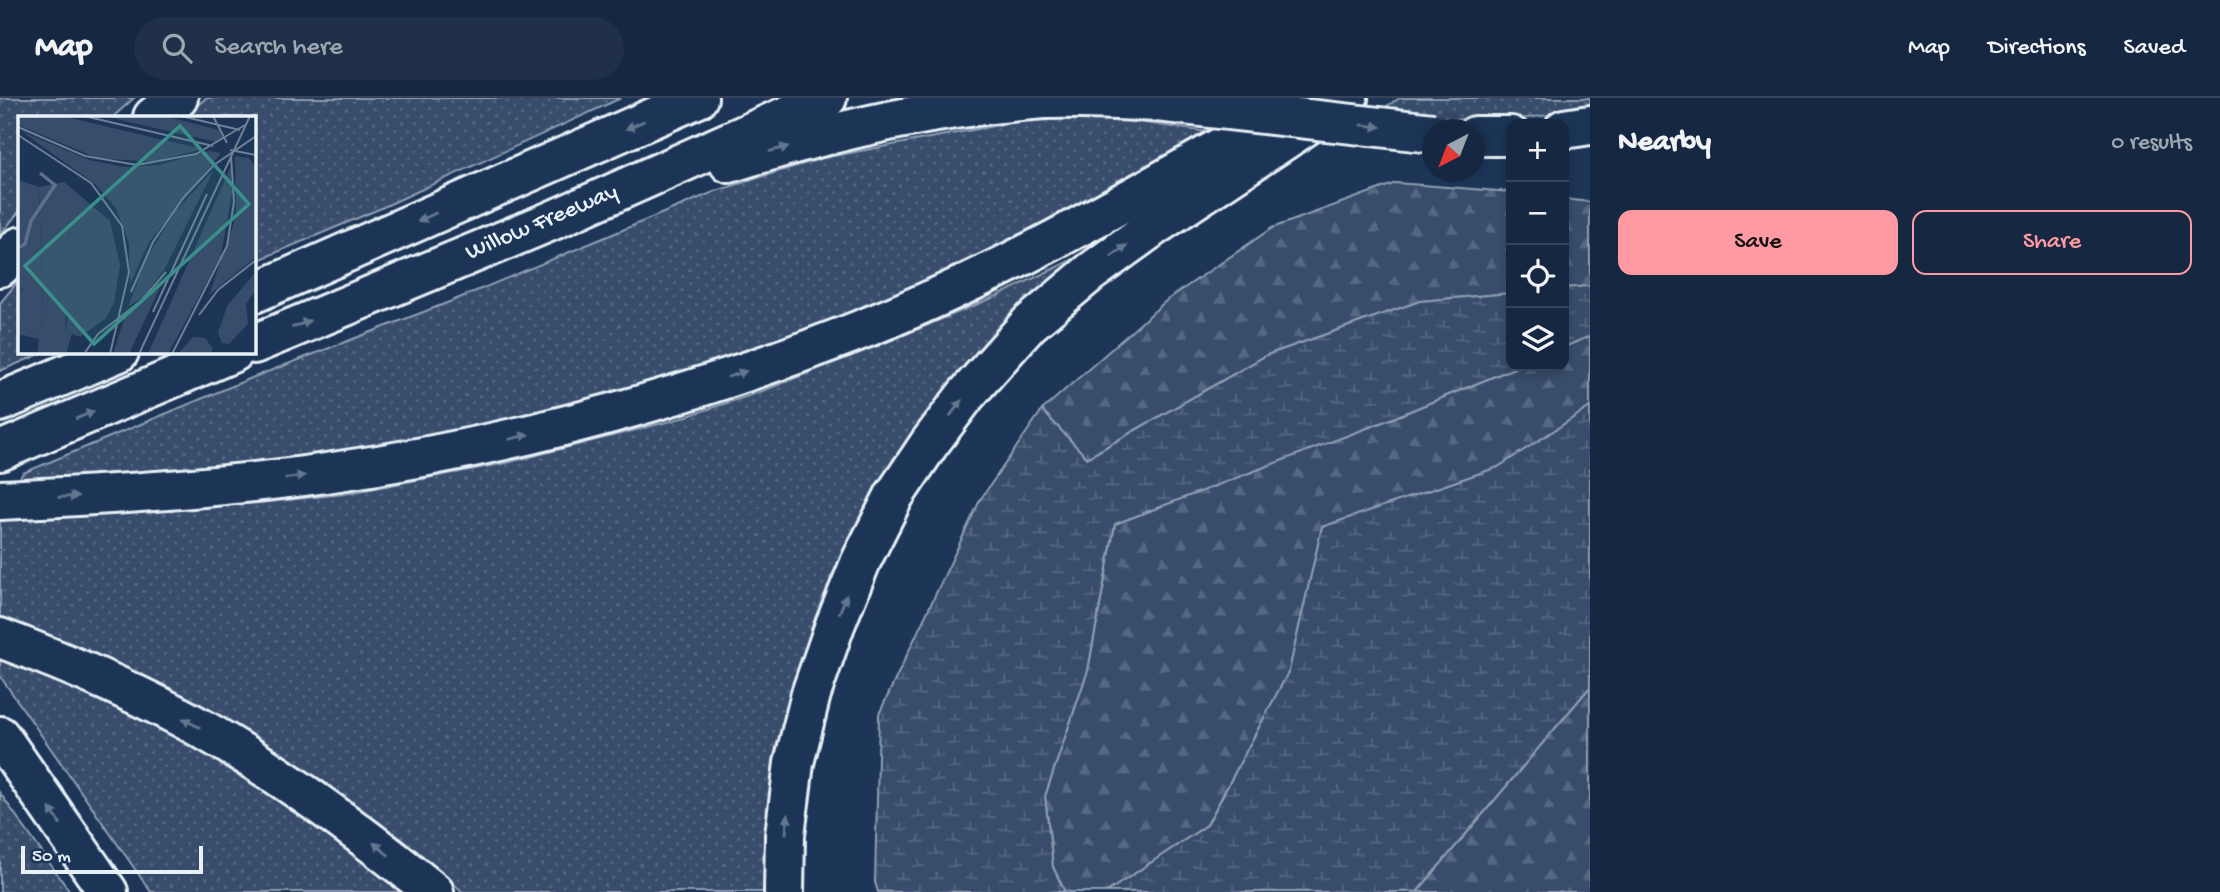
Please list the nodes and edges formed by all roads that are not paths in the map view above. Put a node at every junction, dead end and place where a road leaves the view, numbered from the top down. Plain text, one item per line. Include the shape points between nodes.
1 (178, 98) edge
2 (698, 98) edge
3 (827, 98) edge
4 (1307, 98) edge
5 (1348, 98) edge
6 (154, 116) edge
7 (1590, 125) edge
8 (1569, 128) edge
9 (1422, 132) edge
10 (1485, 136) edge
11 (1506, 136) edge
12 (551, 221) junction
13 (18, 248) edge
14 (0, 267) edge
15 (256, 292) edge
16 (256, 343) edge
17 (114, 354) edge
18 (223, 356) edge
19 (0, 402) edge
20 (0, 451) edge
21 (0, 500) edge
22 (0, 638) edge
23 (0, 736) edge
24 (108, 892) edge
25 (434, 892) edge
26 (784, 892) edge

1 - 6 highway
2 -> 15 highway, Willow Freeway
3 - 12 highway, Willow Freeway
21 -> 4 highway via 120,495 332,472 478,446 632,408 851,334 971,281 1072,231
26 -> 5 highway via 794,763 811,694 861,561 894,496 929,443 1029,324 1091,272
7 - 8 highway
12 -> 9 highway, bridge via 819,138 981,105 1047,99 1157,102
10 - 11 highway
16 -> 12 highway, Willow Freeway
13 - 14 highway
17 - 19 highway
20 -> 18 highway
25 -> 22 highway via 362,834 203,729 125,689
24 -> 23 highway

